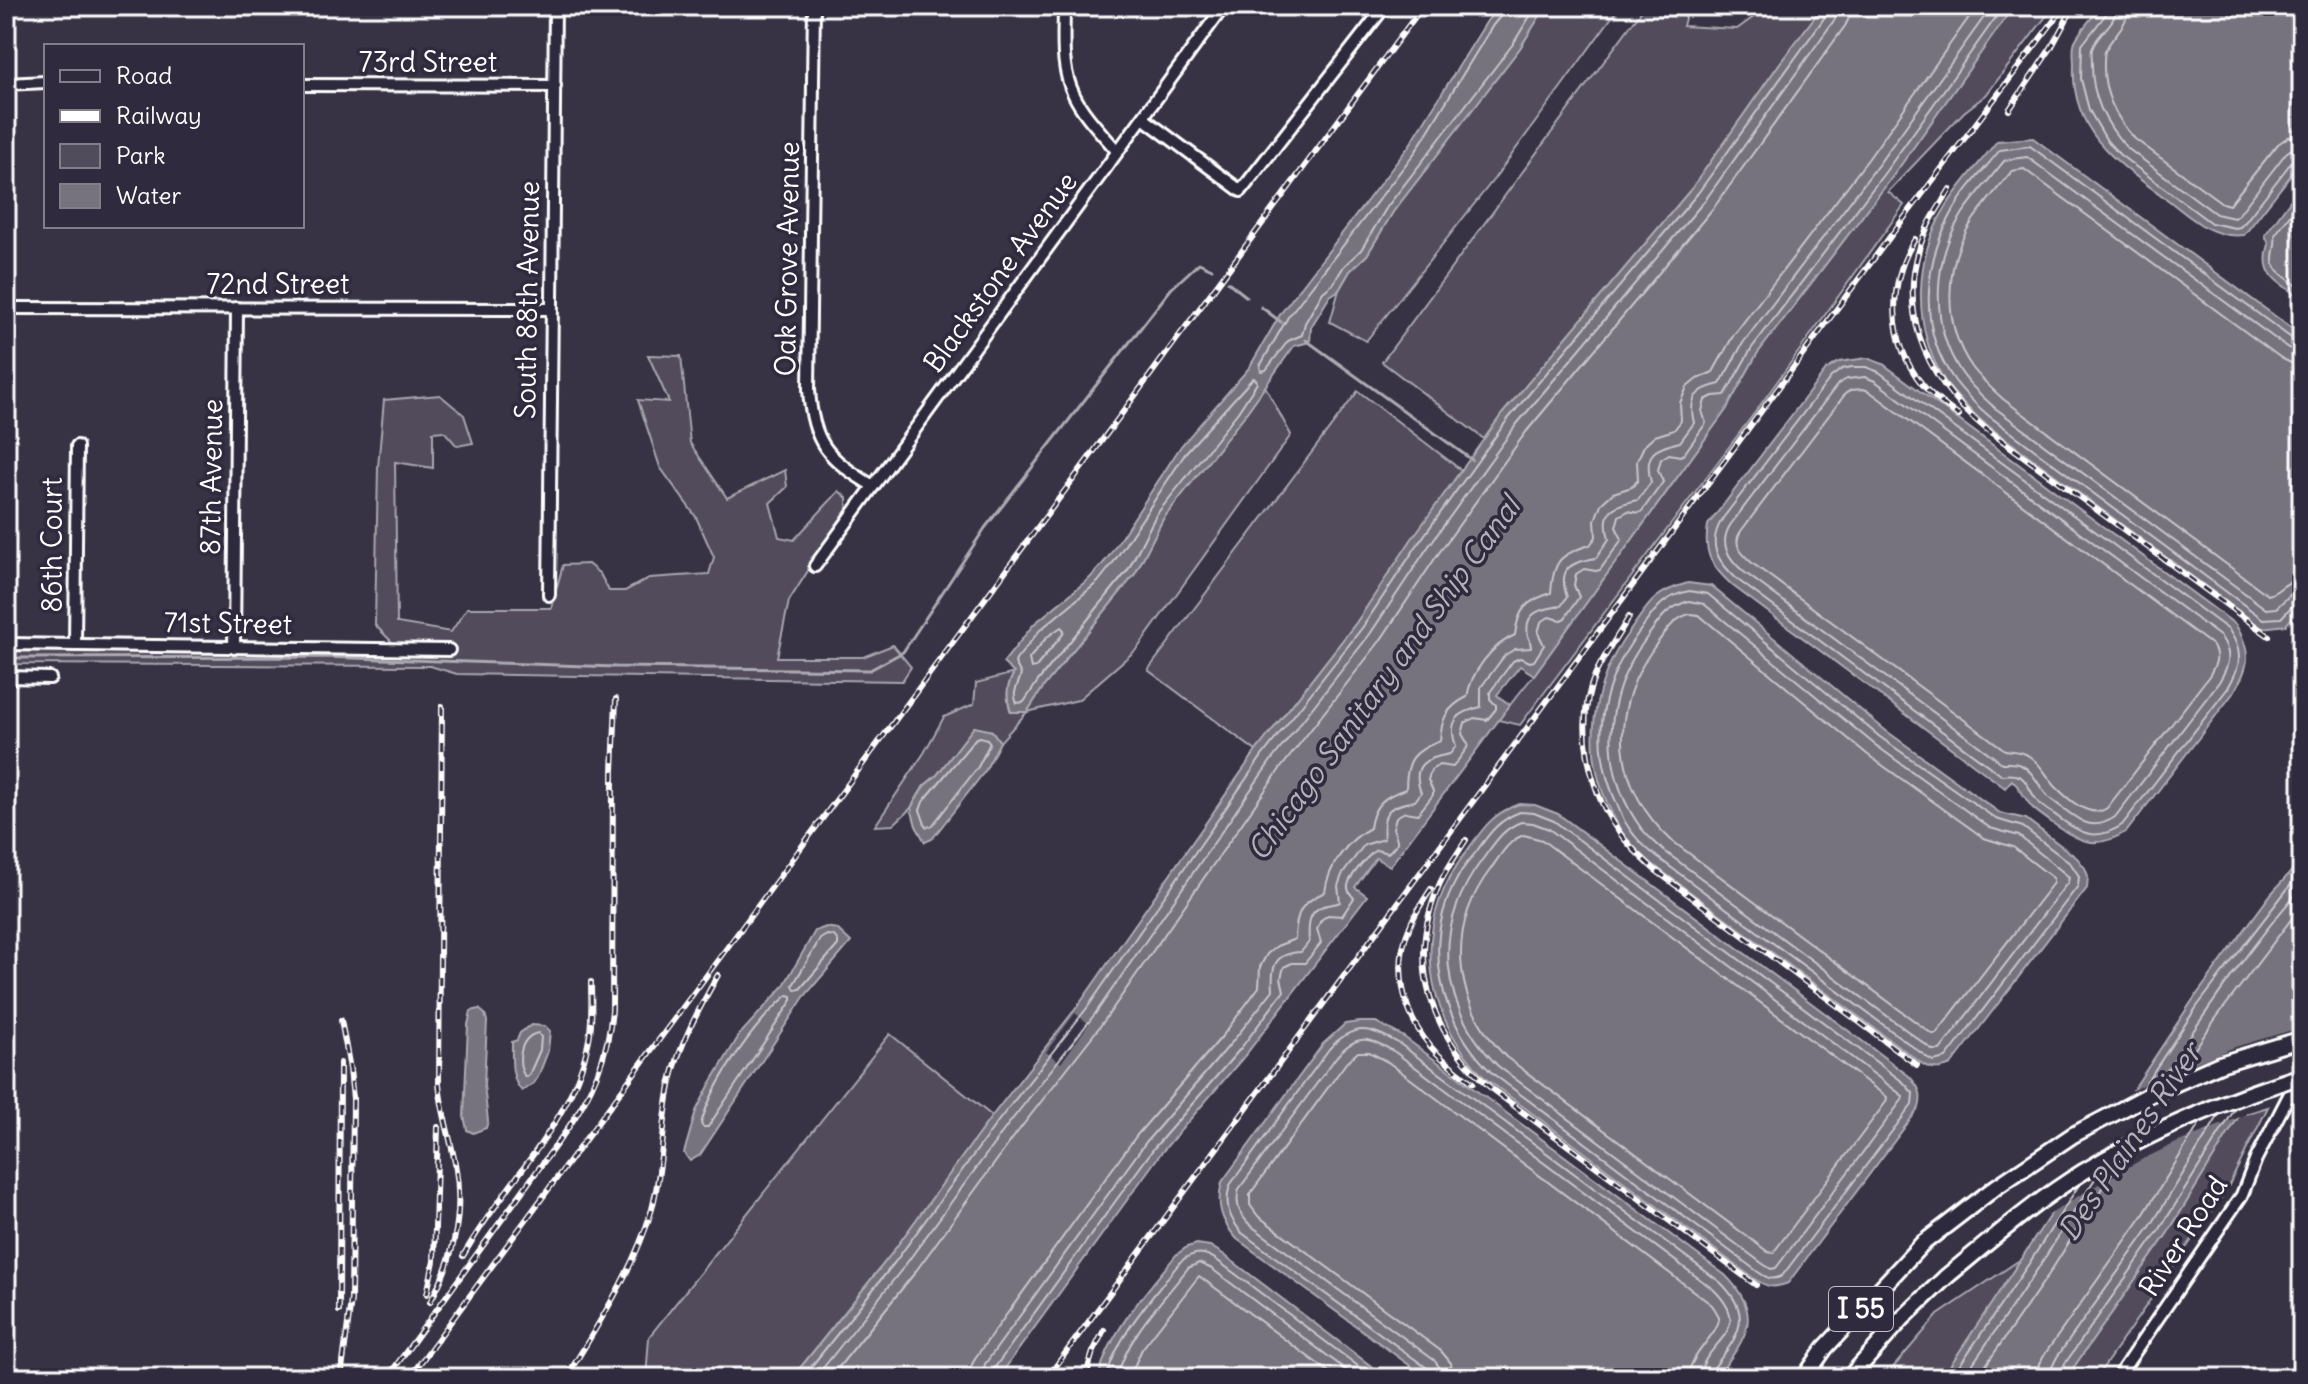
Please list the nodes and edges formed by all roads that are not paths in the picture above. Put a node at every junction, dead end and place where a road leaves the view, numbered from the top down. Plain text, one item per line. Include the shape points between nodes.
1 (555, 6) edge
2 (814, 6) edge
3 (1064, 6) edge
4 (1224, 6) edge
5 (1381, 7) edge
6 (44, 82) edge
7 (6, 84) edge
8 (304, 85) edge
9 (555, 86) junction
10 (1143, 118) junction
11 (1117, 151) junction
12 (6, 308) edge
13 (237, 308) junction
14 (550, 309) junction
15 (77, 446) dead end
16 (873, 486) junction
17 (815, 566) dead end
18 (549, 595) dead end
19 (6, 644) edge
20 (75, 645) junction
21 (234, 648) junction
22 (449, 650) dead end
23 (6, 677) edge
24 (50, 678) dead end
25 (2302, 1039) edge
26 (2302, 1074) edge
27 (1804, 1378) edge
28 (1849, 1378) edge
29 (2117, 1378) edge

1 - 9 street, South 88th Avenue
2 - 16 street, Oak Grove Avenue via 811,411 831,456
3 - 11 street via 1064,62 1073,93
4 - 10 street, Blackstone Avenue
5 - 10 street via 1241,191
6 - 7 street
8 - 9 street, 73rd Street
9 - 14 street, South 88th Avenue
10 - 11 street, Blackstone Avenue
11 - 16 street, Blackstone Avenue
12 - 13 street, 72nd Street
13 - 14 street, 72nd Street
13 - 21 street, 87th Avenue
14 - 18 street, South 88th Avenue
15 - 20 street, 86th Court
16 - 17 street, Blackstone Avenue
19 - 20 street, 71st Street
20 - 21 street, 71st Street
21 - 22 street, 71st Street
23 - 24 street
25 - 27 highway, I 55 via 2220,1064 2151,1094 2073,1135 1996,1187 1922,1244 1825,1348
26 - 28 highway, I 55, bridge via 2198,1115 2083,1172 1946,1277
26 - 29 street, River Road via 2242,1195

